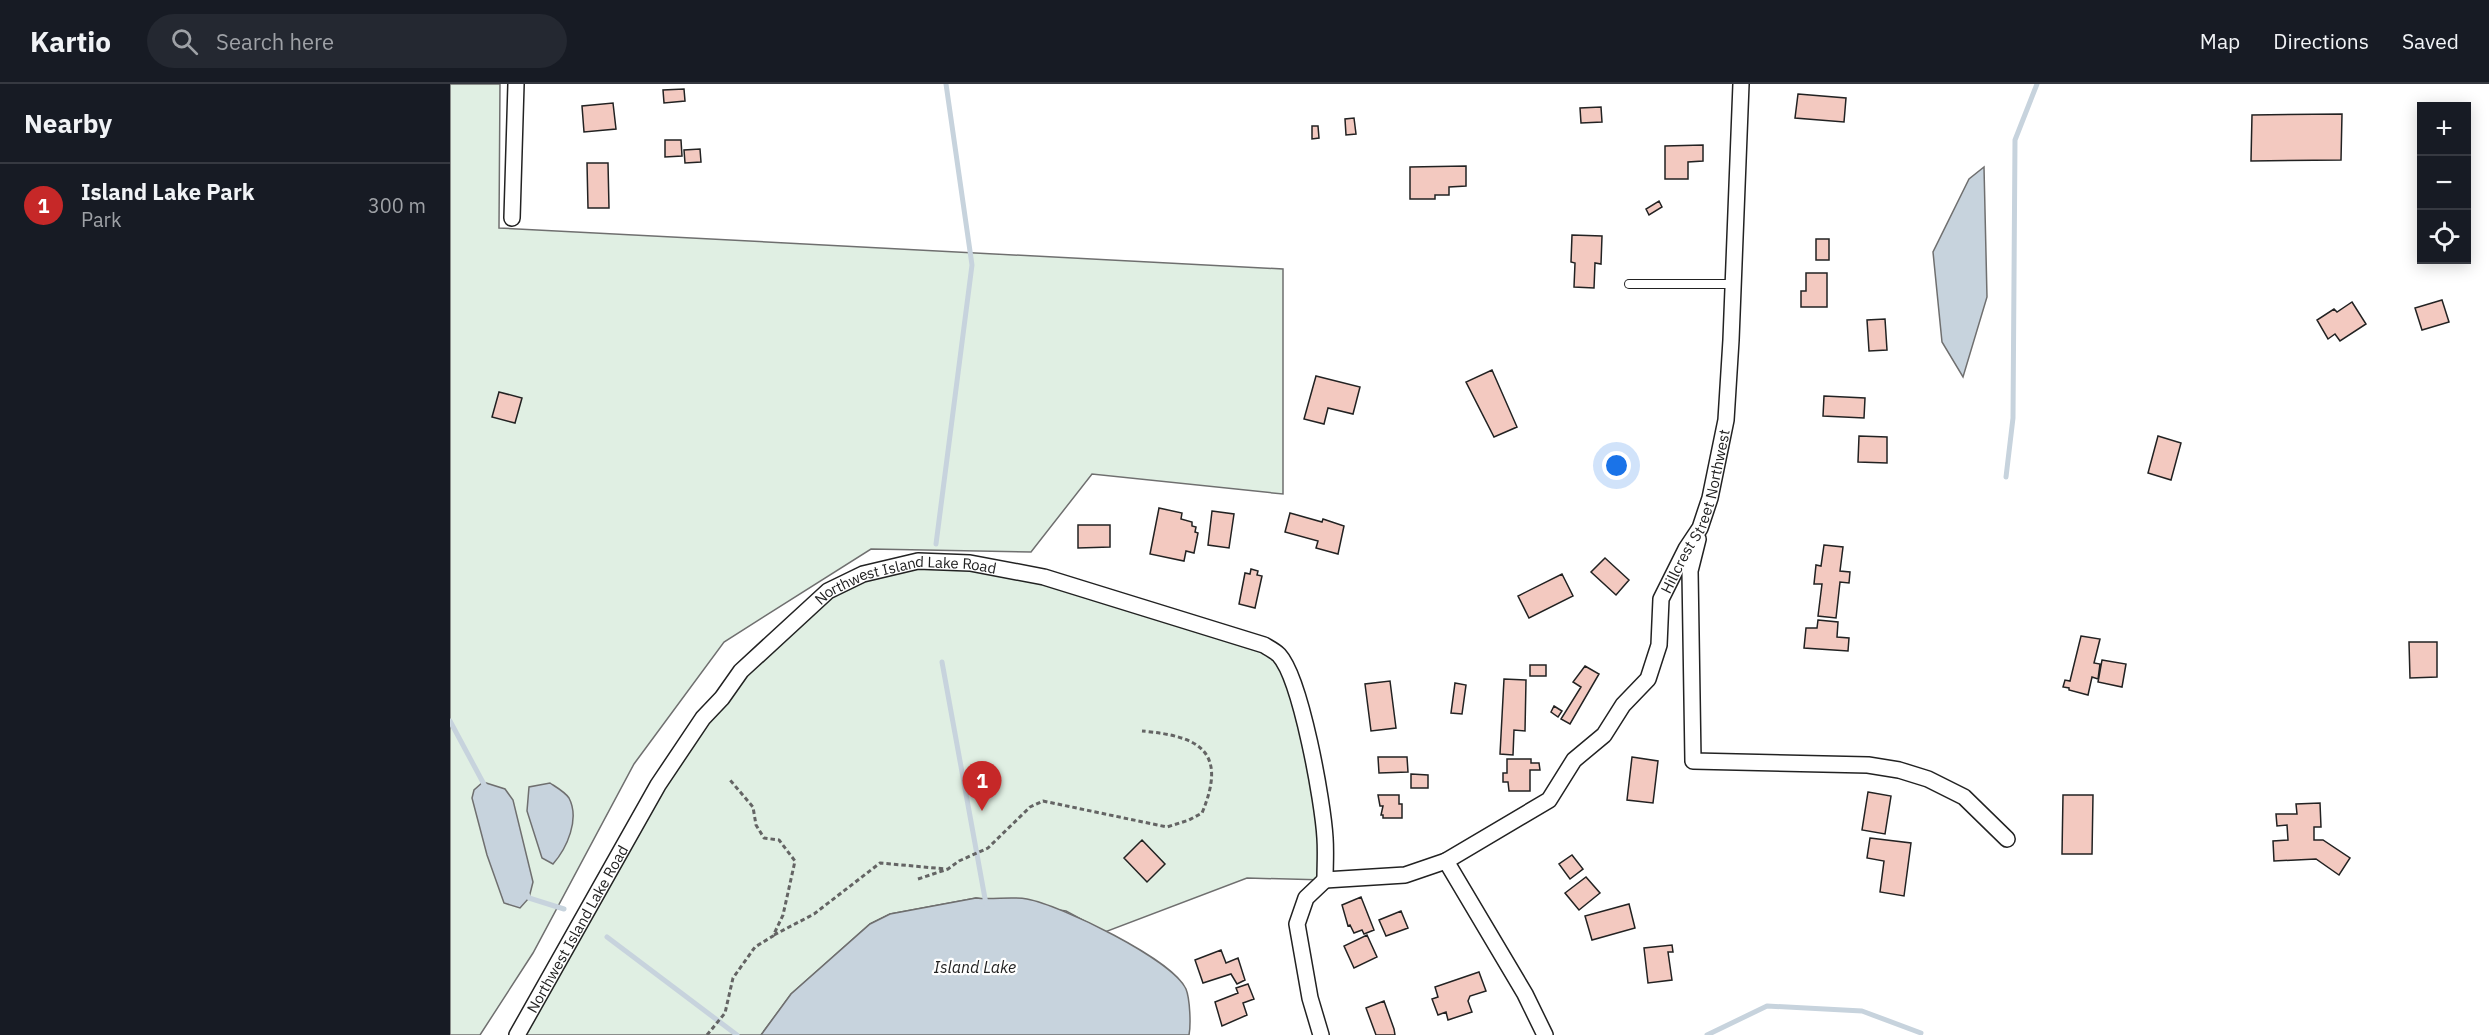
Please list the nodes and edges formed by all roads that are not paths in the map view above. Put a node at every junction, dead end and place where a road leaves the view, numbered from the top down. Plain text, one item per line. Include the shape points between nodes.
1 (516, 84) edge
2 (1741, 84) edge
3 (512, 218) dead end
4 (1629, 284) dead end
5 (1733, 284) junction
6 (1700, 528) junction
7 (2007, 839) dead end
8 (1446, 861) junction
9 (1325, 879) junction
10 (517, 1035) edge
11 (1321, 1035) edge
12 (1545, 1035) edge

1 - 3 street
2 - 5 street, Hillcrest Street Northwest
4 - 5 lane
5 - 6 street, Hillcrest Street Northwest via 1725,420
6 - 7 street via 1690,571 1693,761 1868,765 1899,770 1964,796
6 - 8 street, Hillcrest Street Northwest via 1661,599 1659,645 1648,679 1623,705 1604,735 1574,760 1550,800
8 - 9 street, Hillcrest Street Northwest via 1405,875
8 - 12 street
9 - 10 street, Northwest Island Lake Road via 1319,793 1300,704 1291,676 1278,654 1264,645 1044,576 970,564 918,561 863,574 828,591 741,671 703,718 658,785
9 - 11 street via 1305,898 1297,924

